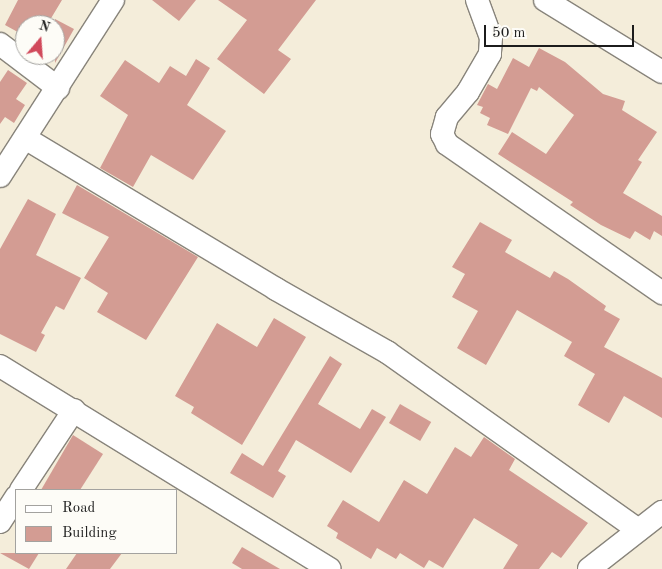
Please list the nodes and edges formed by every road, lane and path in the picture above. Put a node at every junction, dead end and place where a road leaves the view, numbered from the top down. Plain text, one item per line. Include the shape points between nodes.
1 (113, 0) edge
2 (477, 0) edge
3 (545, 0) edge
4 (0, 44) edge
5 (662, 72) edge
6 (58, 88) junction
7 (25, 138) junction
8 (0, 176) edge
9 (662, 293) edge
10 (0, 366) edge
11 (74, 410) junction
12 (22, 489) edge
13 (15, 499) edge
14 (662, 512) edge
15 (0, 522) edge
16 (638, 530) junction
17 (330, 569) edge
18 (590, 569) edge

1 - 6 street
2 - 9 street via 491,38 490,54 468,92 447,118 442,134 447,144
3 - 5 street
4 - 6 street
6 - 7 street
7 - 8 street
7 - 16 street via 388,352
10 - 11 street
11 - 12 street
11 - 17 street
13 - 15 street
14 - 16 street
16 - 18 street

